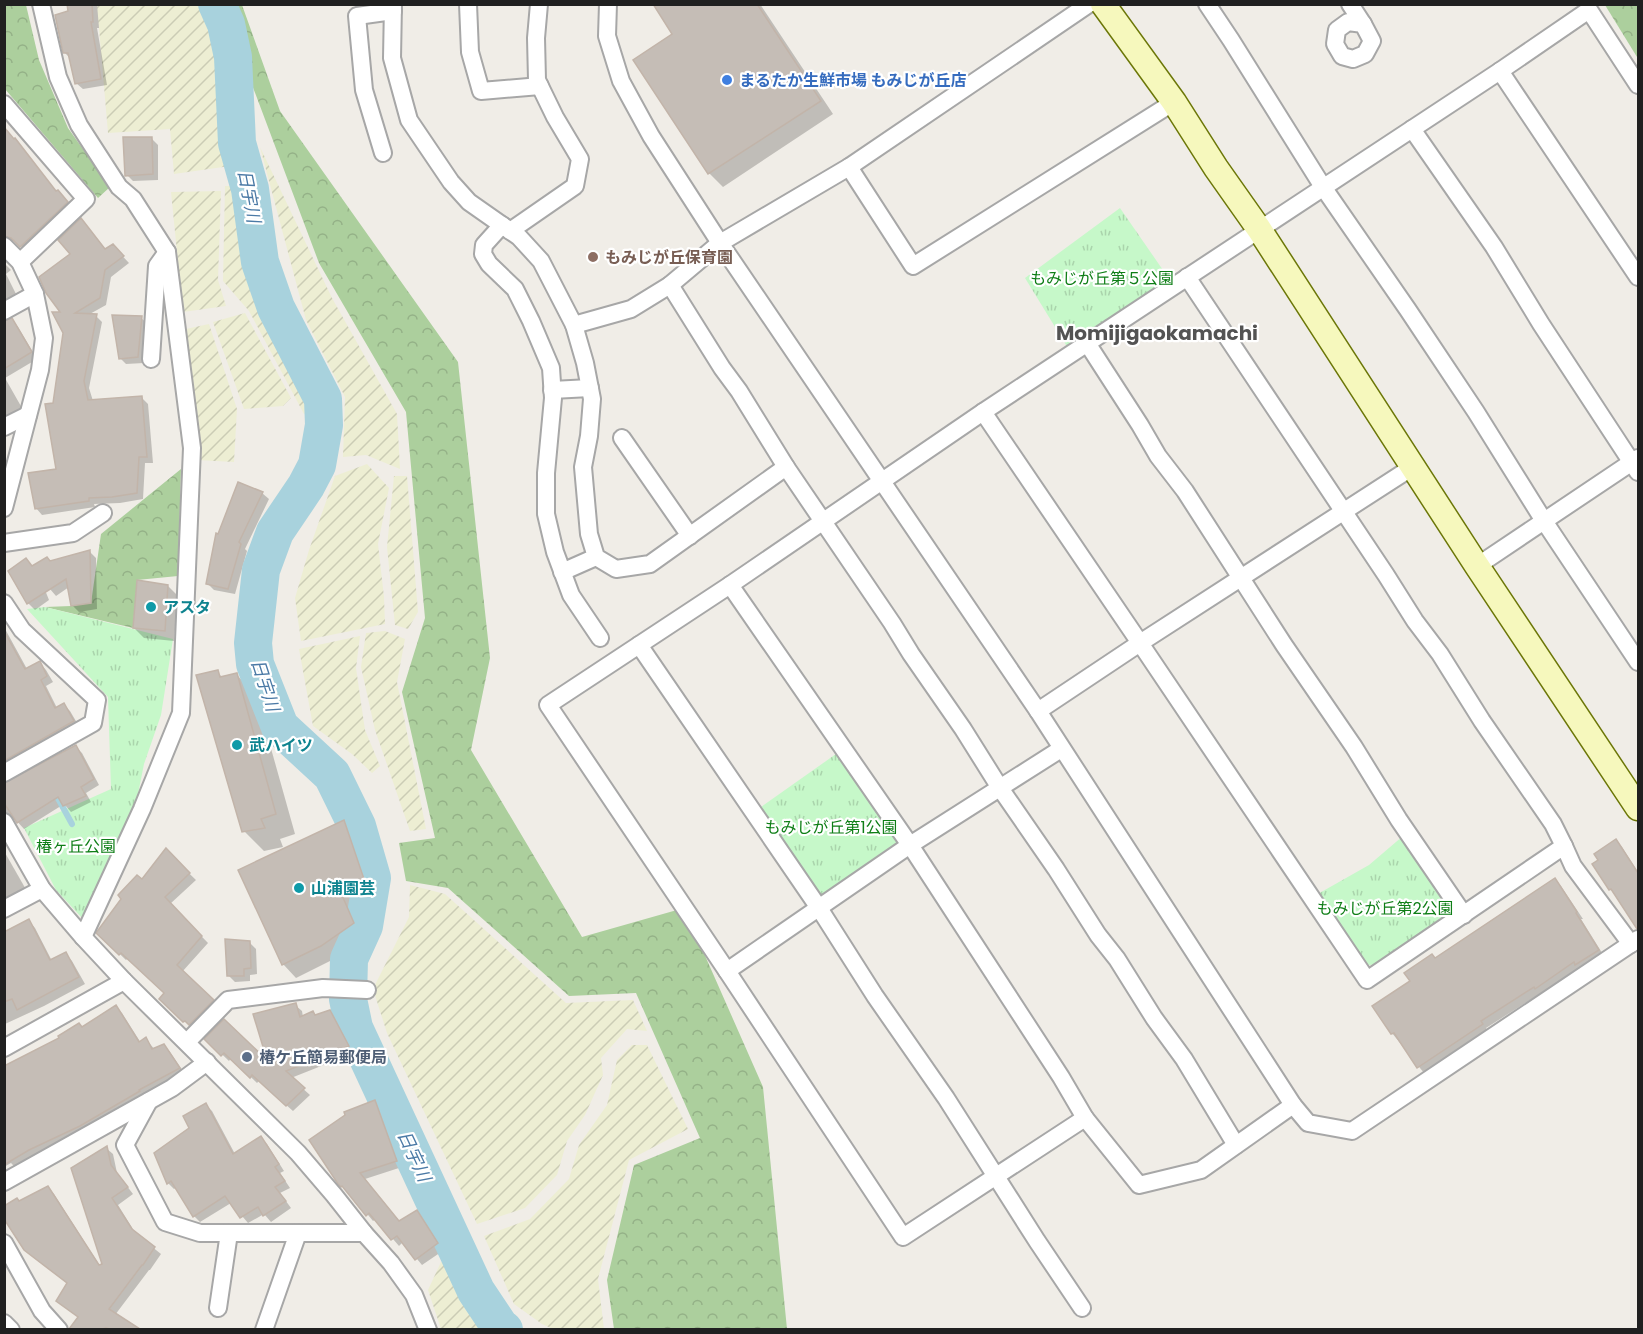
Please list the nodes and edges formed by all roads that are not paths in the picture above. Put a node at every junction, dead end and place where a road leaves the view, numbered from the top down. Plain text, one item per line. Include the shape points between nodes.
1 (54, 4) edge
2 (468, 4) edge
3 (538, 4) edge
4 (608, 4) edge
5 (1089, 4) edge
6 (1103, 4) edge
7 (1207, 4) edge
8 (1350, 4) edge
9 (1587, 7) edge
10 (393, 8) edge
11 (44, 12) edge
12 (1363, 24) dead end
13 (1500, 71) junction
14 (1638, 85) edge
15 (540, 86) junction
16 (1174, 102) junction
17 (4, 104) edge
18 (1412, 129) junction
19 (383, 153) dead end
20 (849, 167) junction
21 (1323, 187) junction
22 (506, 228) junction
23 (1259, 229) junction
24 (720, 243) junction
25 (4, 246) edge
26 (167, 252) junction
27 (20, 262) junction
28 (1187, 277) junction
29 (1638, 278) edge
30 (670, 285) junction
31 (35, 294) junction
32 (4, 311) edge
33 (574, 324) junction
34 (1087, 343) junction
35 (151, 359) dead end
36 (590, 388) junction
37 (552, 390) junction
38 (983, 412) junction
39 (28, 415) junction
40 (4, 427) edge
41 (622, 438) dead end
42 (1636, 464) edge
43 (1414, 466) junction
44 (786, 467) junction
45 (883, 481) junction
46 (4, 508) edge
47 (1343, 511) junction
48 (104, 513) dead end
49 (823, 520) junction
50 (1544, 521) junction
51 (690, 536) junction
52 (4, 543) edge
53 (596, 557) junction
54 (1477, 566) junction
55 (562, 572) junction
56 (1240, 578) junction
57 (730, 585) junction
58 (4, 603) edge
59 (600, 639) dead end
60 (1140, 642) junction
61 (639, 645) junction
62 (1638, 662) edge
63 (1038, 711) junction
64 (1061, 749) junction
65 (4, 773) edge
66 (1000, 788) junction
67 (1638, 808) edge
68 (4, 822) edge
69 (910, 845) junction
70 (1564, 846) junction
71 (42, 890) junction
72 (819, 908) junction
73 (4, 909) edge
74 (1464, 915) junction
75 (83, 937) junction
76 (1635, 941) edge
77 (727, 971) junction
78 (124, 981) junction
79 (367, 990) dead end
80 (187, 1042) junction
81 (4, 1048) edge
82 (207, 1062) junction
83 (149, 1101) junction
84 (1293, 1105) junction
85 (1085, 1118) junction
86 (1236, 1145) junction
87 (996, 1176) junction
88 (4, 1182) edge
89 (229, 1233) junction
90 (298, 1233) junction
91 (364, 1233) junction
92 (4, 1243) edge
93 (218, 1308) dead end
94 (1082, 1308) dead end
95 (4, 1323) edge
96 (11, 1329) edge
97 (59, 1329) edge
98 (264, 1329) edge
99 (428, 1329) edge

1 - 11 street
2 - 15 street via 470,52 482,91
3 - 15 street
4 - 24 street via 607,36 621,81 651,136
5 - 20 street
6 - 16 street
7 - 21 street
8 - 12 street
9 - 13 street
9 - 14 street
10 - 19 street via 357,16 364,90
10 - 22 street via 392,58 409,120 451,182 470,202
11 - 26 street via 58,77 79,125
13 - 18 street
13 - 29 street
15 - 22 street via 580,159 575,186
16 - 20 street via 913,266
16 - 23 street
17 - 27 street via 86,200
18 - 21 street
18 - 42 street
20 - 24 street
21 - 23 street
21 - 50 street via 1476,412
22 - 33 street via 540,261
22 - 37 street via 484,245 483,254 515,289 551,368
23 - 28 street
23 - 43 street
24 - 30 street
24 - 45 street
25 - 27 street
26 - 35 street via 157,266
26 - 75 street via 192,448 181,712
27 - 31 street
28 - 34 street
28 - 47 street
30 - 33 street via 631,309
30 - 44 street
31 - 32 street
31 - 39 street via 44,338
33 - 36 street
34 - 38 street
34 - 56 street
36 - 37 street
36 - 53 street via 584,496
37 - 55 street via 546,514
38 - 45 street
38 - 60 street
39 - 40 street
39 - 46 street
41 - 51 street
42 - 50 street
43 - 47 street
43 - 54 street
44 - 49 street
44 - 51 street
45 - 49 street
45 - 63 street
47 - 56 street
47 - 70 street
48 - 52 street via 73,533
49 - 57 street
49 - 66 street
50 - 54 street
50 - 62 street
51 - 53 street via 650,564 616,569
53 - 55 street
54 - 67 street
55 - 59 street via 571,595
56 - 60 street
56 - 74 street
57 - 61 street
57 - 69 street
58 - 65 street via 22,630 97,700 93,723
60 - 63 street
60 - 74 street via 1367,980
61 - 72 street
61 - 77 street via 548,705
63 - 64 street
64 - 66 street
64 - 84 street
66 - 69 street
66 - 86 street via 1184,1059
68 - 71 street
69 - 72 street
69 - 85 street
70 - 74 street
70 - 76 street via 1574,866
71 - 73 street
71 - 75 street
72 - 77 street
72 - 87 street
75 - 78 street
76 - 84 street via 1352,1131 1308,1123
77 - 87 street via 903,1238
78 - 80 street
78 - 81 street
79 - 80 street via 323,988 228,1000
80 - 82 street
82 - 83 street
82 - 91 street via 298,1153
83 - 88 street
83 - 89 street via 125,1144 165,1222 200,1233
84 - 86 street
85 - 86 street via 1139,1185 1201,1170
85 - 87 street
87 - 94 street
89 - 90 street
89 - 93 street
90 - 91 street
90 - 98 street
91 - 99 street via 414,1295
92 - 97 street via 42,1311
95 - 96 street

